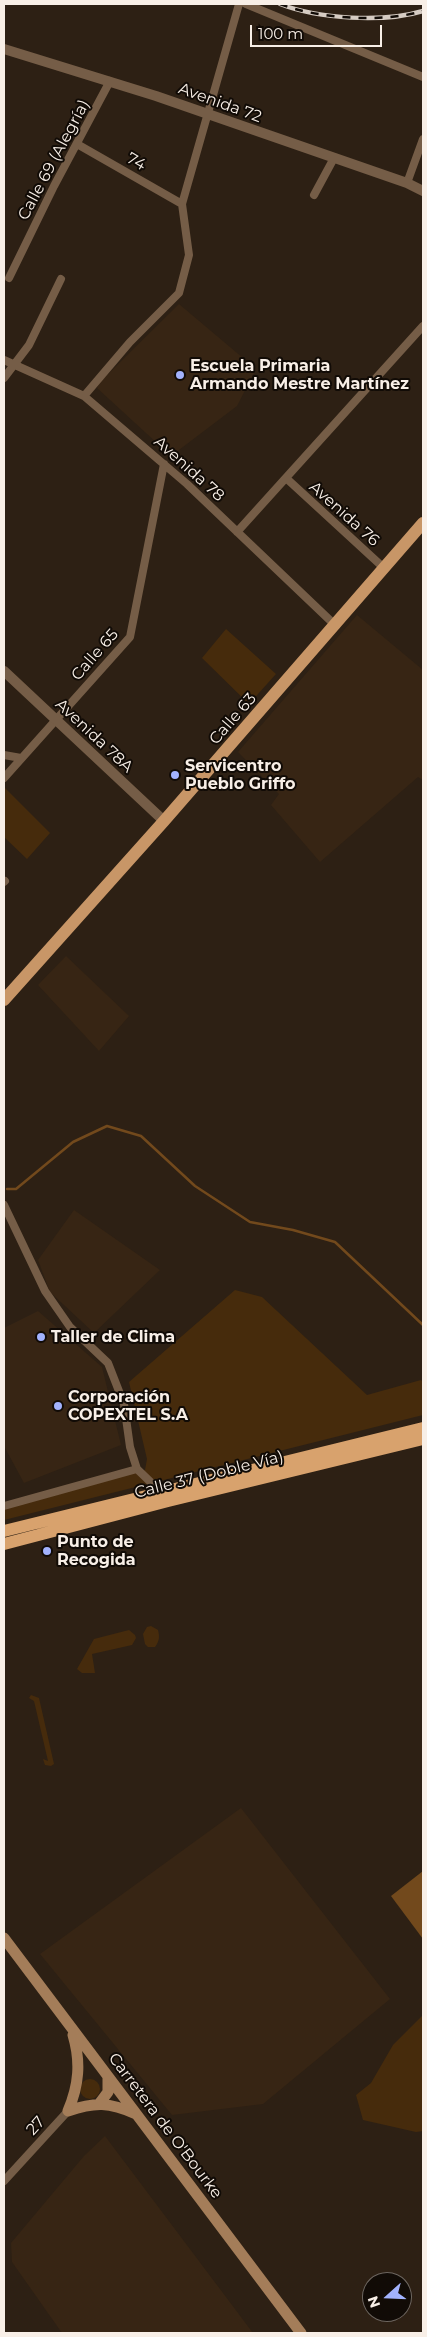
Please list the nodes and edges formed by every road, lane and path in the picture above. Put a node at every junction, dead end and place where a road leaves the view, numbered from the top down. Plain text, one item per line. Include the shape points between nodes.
1 (239, 4) edge
2 (246, 4) edge
3 (4, 49) edge
4 (423, 77) edge
5 (110, 81) junction
6 (208, 115) junction
7 (423, 139) edge
8 (77, 144) junction
9 (334, 158) junction
10 (406, 183) junction
11 (423, 191) edge
12 (314, 195) dead end
13 (182, 204) junction
14 (9, 278) dead end
15 (61, 279) dead end
16 (423, 326) edge
17 (4, 360) edge
18 (14, 365) junction
19 (4, 378) edge
20 (84, 396) junction
21 (164, 464) junction
22 (286, 478) junction
23 (423, 523) edge
24 (238, 532) junction
25 (385, 569) junction
26 (336, 626) junction
27 (4, 671) edge
28 (55, 720) junction
29 (4, 755) edge
30 (21, 758) junction
31 (4, 778) edge
32 (164, 822) junction
33 (4, 1000) edge
34 (4, 1205) edge
35 (423, 1428) edge
36 (423, 1439) edge
37 (138, 1469) junction
38 (162, 1493) junction
39 (4, 1506) edge
40 (4, 1531) edge
41 (4, 1544) edge
42 (4, 1938) edge
43 (71, 2026) junction
44 (79, 2072) junction
45 (105, 2074) junction
46 (99, 2104) junction
47 (68, 2110) junction
48 (136, 2114) junction
49 (4, 2181) edge
50 (301, 2333) edge

1 - 6 street
2 - 4 street
3 - 5 street, Avenida 72
5 - 6 street, Avenida 72
5 - 8 street, Calle 69 (Alegría)
6 - 9 street, Avenida 72
6 - 13 street
7 - 10 street
8 - 13 street, 74
8 - 14 street, Calle 69 (Alegría)
9 - 10 street, Avenida 72
9 - 12 street
10 - 11 street, Avenida 72
13 - 20 street via 189,255 179,293 130,342
15 - 18 street via 35,335
16 - 22 street
17 - 18 street, Avenida 78
18 - 19 street
18 - 20 street, Avenida 78
20 - 21 street, Avenida 78
21 - 24 street, Avenida 78
21 - 28 street, Calle 65 via 130,637
22 - 24 street
22 - 25 street, Avenida 76
23 - 25 main road, Calle 63
24 - 26 street, Avenida 78
25 - 26 main road, Calle 63
26 - 32 main road, Calle 63
27 - 28 street, Avenida 78A
28 - 30 street, Calle 65
28 - 32 street, Avenida 78A
29 - 30 street
30 - 31 street, Calle 65
32 - 33 main road, Calle 63
34 - 37 street via 45,1291 70,1327 108,1363 124,1404 130,1447
35 - 38 highway, Calle 37 (Doble Vía)
36 - 41 highway, Calle 37 (Doble Vía)
37 - 38 street
37 - 39 street
38 - 40 highway, Calle 37 (Doble Vía)
42 - 43 main road, Carretera de O'Bourke
43 - 44 main road
43 - 45 main road, Carretera de O'Bourke
44 - 45 main road via 95,2068
44 - 47 main road
45 - 46 main road via 108,2092
45 - 48 main road, Carretera de O'Bourke
46 - 47 main road
46 - 48 main road via 109,2104
47 - 49 street, 27
48 - 50 main road, Carretera de O'Bourke

